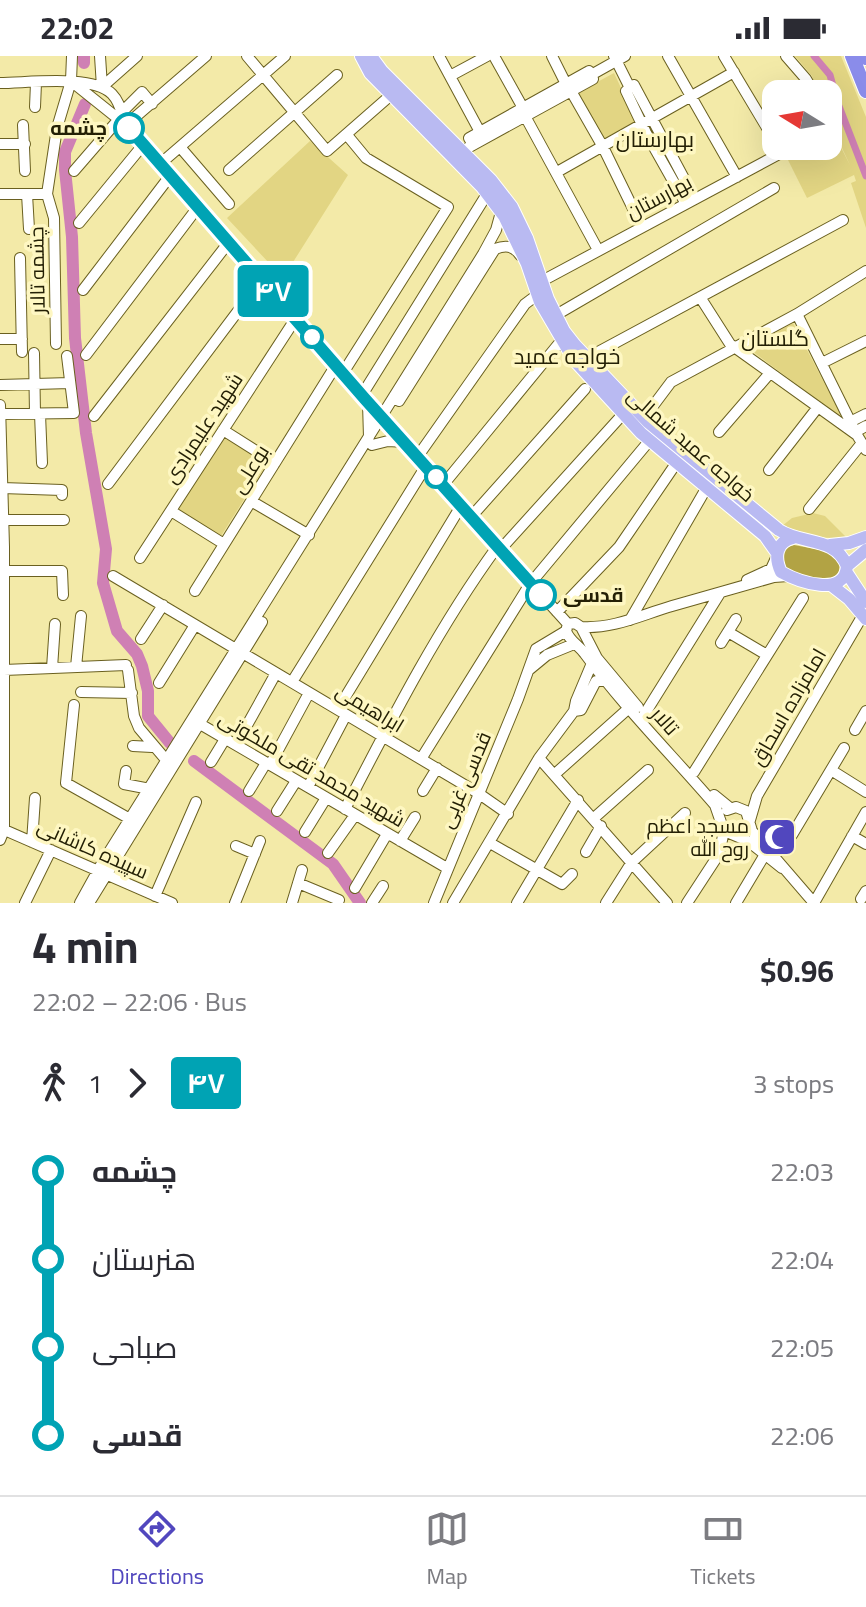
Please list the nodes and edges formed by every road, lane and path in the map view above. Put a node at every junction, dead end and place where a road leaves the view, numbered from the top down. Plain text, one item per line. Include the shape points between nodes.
1 (72, 56) edge
2 (100, 56) edge
3 (137, 56) edge
4 (206, 56) edge
5 (247, 56) edge
6 (285, 56) edge
7 (361, 56) edge
8 (371, 56) edge
9 (439, 56) edge
10 (487, 56) edge
11 (494, 56) edge
12 (552, 56) edge
13 (668, 56) edge
14 (724, 56) edge
15 (786, 56) edge
16 (852, 56) edge
17 (618, 58) edge
18 (734, 72) junction
19 (263, 74) junction
20 (337, 75) dead end
21 (450, 76) junction
22 (807, 80) edge
23 (71, 81) junction
24 (0, 83) edge
25 (36, 83) junction
26 (568, 87) junction
27 (630, 88) junction
28 (104, 89) junction
29 (866, 91) edge
30 (391, 95) junction
31 (692, 96) junction
32 (102, 106) junction
33 (35, 107) dead end
34 (295, 112) junction
35 (524, 112) junction
36 (122, 119) junction
37 (652, 119) junction
38 (762, 119) edge
39 (23, 125) dead end
40 (641, 125) junction
41 (480, 132) junction
42 (347, 135) junction
43 (0, 144) edge
44 (25, 144) junction
45 (143, 145) junction
46 (180, 147) junction
47 (603, 147) junction
48 (467, 148) junction
49 (762, 159) edge
50 (160, 164) junction
51 (229, 170) dead end
52 (25, 171) dead end
53 (74, 171) dead end
54 (557, 172) junction
55 (170, 176) junction
56 (737, 177) junction
57 (774, 188) dead end
58 (0, 194) edge
59 (27, 194) junction
60 (47, 194) junction
61 (484, 199) junction
62 (690, 201) junction
63 (229, 204) dead end
64 (198, 207) junction
65 (501, 212) junction
66 (843, 220) dead end
67 (79, 223) dead end
68 (642, 227) junction
69 (29, 229) dead end
70 (229, 242) junction
71 (598, 250) junction
72 (20, 258) dead end
73 (527, 264) junction
74 (866, 271) edge
75 (473, 276) junction
76 (262, 279) junction
77 (542, 281) junction
78 (83, 290) dead end
79 (537, 295) junction
80 (700, 297) junction
81 (797, 314) junction
82 (556, 315) junction
83 (296, 318) junction
84 (0, 339) edge
85 (22, 339) junction
86 (561, 341) junction
87 (866, 341) edge
88 (56, 344) dead end
89 (734, 347) junction
90 (22, 352) dead end
91 (34, 353) dead end
92 (86, 355) dead end
93 (67, 356) dead end
94 (581, 357) junction
95 (822, 363) junction
96 (340, 369) junction
97 (770, 373) junction
98 (70, 383) junction
99 (35, 384) junction
100 (0, 385) edge
101 (585, 389) dead end
102 (365, 399) junction
103 (0, 405) edge
104 (818, 407) junction
105 (0, 414) edge
106 (38, 414) junction
107 (623, 414) junction
108 (647, 414) dead end
109 (866, 414) edge
110 (94, 416) dead end
111 (384, 419) junction
112 (866, 426) edge
113 (223, 430) junction
114 (719, 432) dead end
115 (858, 436) edge
116 (650, 440) junction
117 (370, 441) junction
118 (405, 442) junction
119 (418, 456) junction
120 (677, 462) junction
121 (42, 463) dead end
122 (275, 463) junction
123 (426, 466) junction
124 (769, 470) dead end
125 (108, 484) dead end
126 (443, 485) junction
127 (707, 487) junction
128 (2, 488) junction
129 (62, 495) dead end
130 (251, 501) junction
131 (461, 506) junction
132 (809, 509) dead end
133 (171, 511) junction
134 (2, 516) edge
135 (471, 517) junction
136 (64, 520) dead end
137 (775, 527) junction
138 (2, 533) edge
139 (309, 535) junction
140 (765, 536) junction
141 (866, 537) edge
142 (793, 538) junction
143 (849, 543) junction
144 (224, 544) junction
145 (830, 545) junction
146 (498, 548) junction
147 (776, 556) junction
148 (140, 558) dead end
149 (854, 561) edge
150 (2, 569) edge
151 (113, 576) dead end
152 (788, 576) junction
153 (530, 584) junction
154 (831, 585) junction
155 (195, 591) dead end
156 (720, 593) junction
157 (63, 595) dead end
158 (803, 598) dead end
159 (163, 605) junction
160 (861, 606) edge
161 (557, 612) junction
162 (2, 614) edge
163 (81, 616) dead end
164 (736, 619) dead end
165 (624, 622) junction
166 (55, 624) dead end
167 (195, 625) junction
168 (567, 627) junction
169 (581, 627) junction
170 (728, 632) junction
171 (141, 639) dead end
172 (582, 643) junction
173 (721, 643) dead end
174 (240, 652) junction
175 (767, 655) junction
176 (592, 663) junction
177 (76, 667) junction
178 (52, 668) junction
179 (529, 670) junction
180 (276, 673) junction
181 (3, 676) edge
182 (606, 681) junction
183 (292, 682) junction
184 (159, 683) dead end
185 (81, 692) dead end
186 (132, 693) junction
187 (309, 693) junction
188 (74, 705) dead end
189 (629, 708) junction
190 (574, 711) junction
191 (866, 711) edge
192 (342, 712) junction
193 (644, 715) junction
194 (200, 724) junction
195 (855, 730) dead end
196 (382, 737) junction
197 (230, 742) junction
198 (133, 746) dead end
199 (152, 747) junction
200 (844, 748) dead end
201 (539, 758) junction
202 (421, 759) junction
203 (167, 761) junction
204 (211, 762) dead end
205 (268, 764) junction
206 (437, 768) junction
207 (648, 770) dead end
208 (831, 770) junction
209 (126, 771) dead end
210 (694, 772) junction
211 (555, 774) junction
212 (296, 781) junction
213 (308, 787) junction
214 (150, 789) junction
215 (249, 791) dead end
216 (423, 791) dead end
217 (866, 792) edge
218 (478, 793) junction
219 (757, 796) junction
220 (35, 798) dead end
221 (326, 798) junction
222 (578, 800) junction
223 (196, 802) dead end
224 (736, 808) junction
225 (277, 811) dead end
226 (350, 812) junction
227 (866, 812) edge
228 (685, 813) dead end
229 (508, 814) junction
230 (415, 817) dead end
231 (722, 818) junction
232 (130, 819) junction
233 (597, 822) junction
234 (750, 823) junction
235 (305, 832) dead end
236 (1, 833) edge
237 (387, 834) junction
238 (732, 834) junction
239 (792, 835) dead end
240 (852, 836) junction
241 (260, 841) dead end
242 (400, 841) junction
243 (32, 842) junction
244 (490, 843) junction
245 (866, 844) edge
246 (236, 846) dead end
247 (51, 850) junction
248 (586, 852) dead end
249 (328, 853) dead end
250 (255, 854) junction
251 (764, 856) junction
252 (632, 862) junction
253 (449, 864) junction
254 (782, 868) junction
255 (536, 869) junction
256 (302, 870) dead end
257 (102, 873) junction
258 (572, 874) dead end
259 (298, 883) junction
260 (383, 886) dead end
261 (460, 889) junction
262 (155, 896) junction
263 (339, 900) dead end
264 (25, 903) edge
265 (80, 903) edge
266 (89, 903) edge
267 (172, 903) edge
268 (235, 903) edge
269 (292, 903) edge
270 (372, 903) edge
271 (434, 903) edge
272 (453, 903) edge
273 (517, 903) edge
274 (606, 903) edge
275 (667, 903) edge
276 (687, 903) edge
277 (736, 903) edge
278 (814, 903) edge

1 - 23 street, چشمه تالار
2 - 28 street
3 - 28 street
4 - 36 street via 152,104
5 - 19 street
6 - 19 street
7 - 30 main road, خواجه عمید شمالی
8 - 48 main road, خواجه عمید شمالی
9 - 21 street
10 - 21 street
11 - 35 street
12 - 26 street
13 - 31 street
14 - 18 street
15 - 22 street
16 - 29 highway
17 - 26 street
17 - 27 street
18 - 31 street
18 - 38 street
19 - 34 street
19 - 46 street
20 - 34 street
21 - 41 street
23 - 25 street
23 - 28 street
23 - 32 street
23 - 60 street, چشمه تالار
24 - 25 street
25 - 33 street
26 - 35 street
26 - 47 street
27 - 37 street via 634,85
27 - 40 street via 626,91
28 - 32 street
28 - 36 street via 115,97
30 - 42 street
30 - 61 main road, خواجه عمید شمالی
31 - 37 street
31 - 56 street
32 - 36 street
34 - 42 street via 327,151
34 - 51 street
35 - 41 street
35 - 48 street
35 - 54 street
36 - 45 street
36 - 53 street
37 - 40 street
37 - 62 street
39 - 44 street
40 - 47 street
40 - 62 street
41 - 48 street via 469,138
42 - 96 street, بوعلی via 366,158 448,207
43 - 44 street
44 - 52 street
45 - 50 street
45 - 67 street
46 - 50 street
46 - 63 street
47 - 54 street
47 - 68 street
48 - 77 main road, خواجه عمید شمالی via 512,207
49 - 56 street, بهارستان
50 - 55 street
54 - 71 street
55 - 64 street
55 - 78 street
56 - 62 street, بهارستان
57 - 82 street
58 - 59 street
59 - 60 street
59 - 69 street
60 - 88 street, چشمه تالار via 54,218
61 - 65 main road, خواجه عمید شمالی
61 - 102 street
62 - 68 street, بهارستان
64 - 70 street
64 - 92 street
65 - 73 main road, خواجه عمید شمالی
65 - 75 street
66 - 80 street
68 - 71 street, بهارستان
70 - 76 street
70 - 110 street
71 - 77 street, بهارستان
72 - 85 street
73 - 75 street via 513,247 504,246 495,249
73 - 79 main road, خواجه عمید شمالی
74 - 81 street
75 - 111 street
76 - 83 street
76 - 125 street
77 - 82 main road, خواجه عمید شمالی
79 - 86 main road, خواجه عمید شمالی
79 - 119 street via 525,304
80 - 89 street
80 - 94 street
81 - 89 street
81 - 95 street
82 - 94 main road, خواجه عمید شمالی
83 - 96 street
83 - 113 street, شهید علیمرادی
84 - 85 street
85 - 90 street
86 - 94 main road, خواجه عمید شمالی
86 - 126 street
87 - 95 street
89 - 97 street
89 - 108 street via 671,382
91 - 99 street
93 - 98 street
94 - 107 main road, خواجه عمید شمالی
94 - 137 main road, خواجه عمید شمالی via 648,422
95 - 115 street
96 - 102 street
96 - 122 street, بوعلی
97 - 104 street
97 - 114 street
98 - 99 street
98 - 106 street via 74,413
99 - 100 street
99 - 106 street
101 - 135 street
102 - 111 street
102 - 117 street
103 - 105 street
104 - 115 street
104 - 124 street
105 - 106 street
105 - 128 street
106 - 121 street
107 - 116 main road, خواجه عمید شمالی
107 - 146 street
109 - 115 street
111 - 117 street
111 - 118 street
112 - 115 street
113 - 122 street
113 - 133 street, شهید علیمرادی
115 - 132 street
116 - 120 main road, خواجه عمید شمالی
116 - 153 street
117 - 118 street
117 - 139 street
117 - 174 street
118 - 119 street
119 - 123 street
120 - 127 main road, خواجه عمید شمالی
120 - 161 street via 619,547
122 - 130 street, بوعلی
123 - 126 street
123 - 183 street
126 - 131 street
127 - 140 main road, خواجه عمید شمالی
127 - 165 street
128 - 129 street via 62,490
128 - 134 street
130 - 139 street
130 - 144 street, بوعلی
131 - 135 street
131 - 192 street
133 - 144 street
133 - 148 street, شهید علیمرادی
134 - 136 street
134 - 138 street
135 - 146 street
137 - 140 main road via 774,534
137 - 142 main road, خواجه عمید شمالی
138 - 150 street
139 - 174 street
140 - 147 main road, خواجه عمید شمالی
141 - 143 main road
142 - 145 main road
142 - 147 main road via 780,545
143 - 145 main road
143 - 149 main road
144 - 155 street, بوعلی
145 - 149 main road
146 - 153 street
146 - 196 street via 469,585
147 - 152 main road, خواجه عمید شمالی
147 - 156 street via 771,569
149 - 154 main road via 843,580
149 - 160 main road
150 - 157 street via 62,571
150 - 162 street
151 - 159 street, ابراهیمی
152 - 154 main road
152 - 156 street
153 - 161 street
153 - 202 street
154 - 160 main road
156 - 165 street
156 - 193 street
158 - 175 street
159 - 167 street, ابراهیمی
159 - 171 street
160 - 219 street, امامزاده اسحاق
161 - 168 street
162 - 181 street
163 - 177 street
164 - 170 street
165 - 169 street
165 - 172 street
166 - 178 street
167 - 174 street, ابراهیمی
167 - 184 street
168 - 169 street
168 - 172 street
168 - 179 street, قدسی غربی via 536,649
169 - 172 street
170 - 173 street
170 - 175 street
172 - 176 street, تالار
172 - 179 street via 547,655
172 - 193 street, تالار
174 - 180 street, ابراهیمی
174 - 194 street
174 - 203 street
175 - 210 street
176 - 182 street, تالار
176 - 190 street
177 - 178 street
177 - 186 street via 127,668
178 - 181 street
179 - 218 street, قدسی غربی
180 - 183 street, ابراهیمی
180 - 197 street
181 - 236 street
182 - 189 street, تالار
182 - 190 street via 596,681 581,710
183 - 187 street, ابراهیمی
185 - 186 street
186 - 199 street via 134,716
187 - 192 street, ابراهیمی
187 - 205 street
188 - 232 street via 66,783
189 - 211 street
189 - 231 street, تالار
190 - 201 street
191 - 195 street
192 - 196 street, ابراهیمی
192 - 213 street
193 - 210 street, تالار
194 - 197 street, شهید محمد تقی ملکوتی
194 - 257 street
196 - 202 street, ابراهیمی
196 - 226 street
197 - 204 street
197 - 205 street, شهید محمد تقی ملکوتی
198 - 199 street
199 - 203 street
200 - 208 street
201 - 211 street
201 - 229 street
202 - 206 street, ابراهیمی
203 - 214 street
205 - 212 street, شهید محمد تقی ملکوتی
205 - 215 street
206 - 216 street
206 - 218 street, ابراهیمی
207 - 233 street
208 - 217 street
208 - 239 street
209 - 214 street via 124,784
210 - 224 street, تالار via 720,801
211 - 222 street
212 - 213 street, شهید محمد تقی ملکوتی
212 - 225 street
213 - 221 street, شهید محمد تقی ملکوتی
214 - 232 street
218 - 229 street, ابراهیمی
218 - 253 street, قدسی غربی
219 - 224 street
219 - 234 street, امامزاده اسحاق
220 - 243 street
221 - 226 street, شهید محمد تقی ملکوتی
221 - 235 street
222 - 233 street
222 - 255 street
223 - 262 street
224 - 231 street
224 - 234 street, تالار via 746,811
226 - 237 street, شهید محمد تقی ملکوتی
226 - 249 street
227 - 240 street
228 - 252 street
229 - 244 street
230 - 242 street
231 - 238 street
232 - 257 street
233 - 248 street
233 - 252 street
234 - 238 street
234 - 254 street
236 - 243 street, سپیده کاشانی
237 - 242 street, شهید محمد تقی ملکوتی
237 - 270 street via 357,892
238 - 251 street
238 - 276 street
240 - 245 street
240 - 278 street
241 - 250 street
242 - 253 street, شهید محمد تقی ملکوتی
243 - 247 street, سپیده کاشانی
244 - 255 street
244 - 261 street
246 - 250 street
247 - 257 street, سپیده کاشانی
247 - 264 street
250 - 268 street
251 - 254 street
251 - 277 street
252 - 274 street
252 - 275 street
253 - 261 street
253 - 271 street, قدسی غربی
254 - 278 street
255 - 258 street via 562,884
255 - 273 street
256 - 259 street
257 - 262 street, سپیده کاشانی
257 - 265 street
257 - 266 street
259 - 263 street
259 - 269 street
260 - 270 street
261 - 272 street
262 - 267 street, سپیده کاشانی

